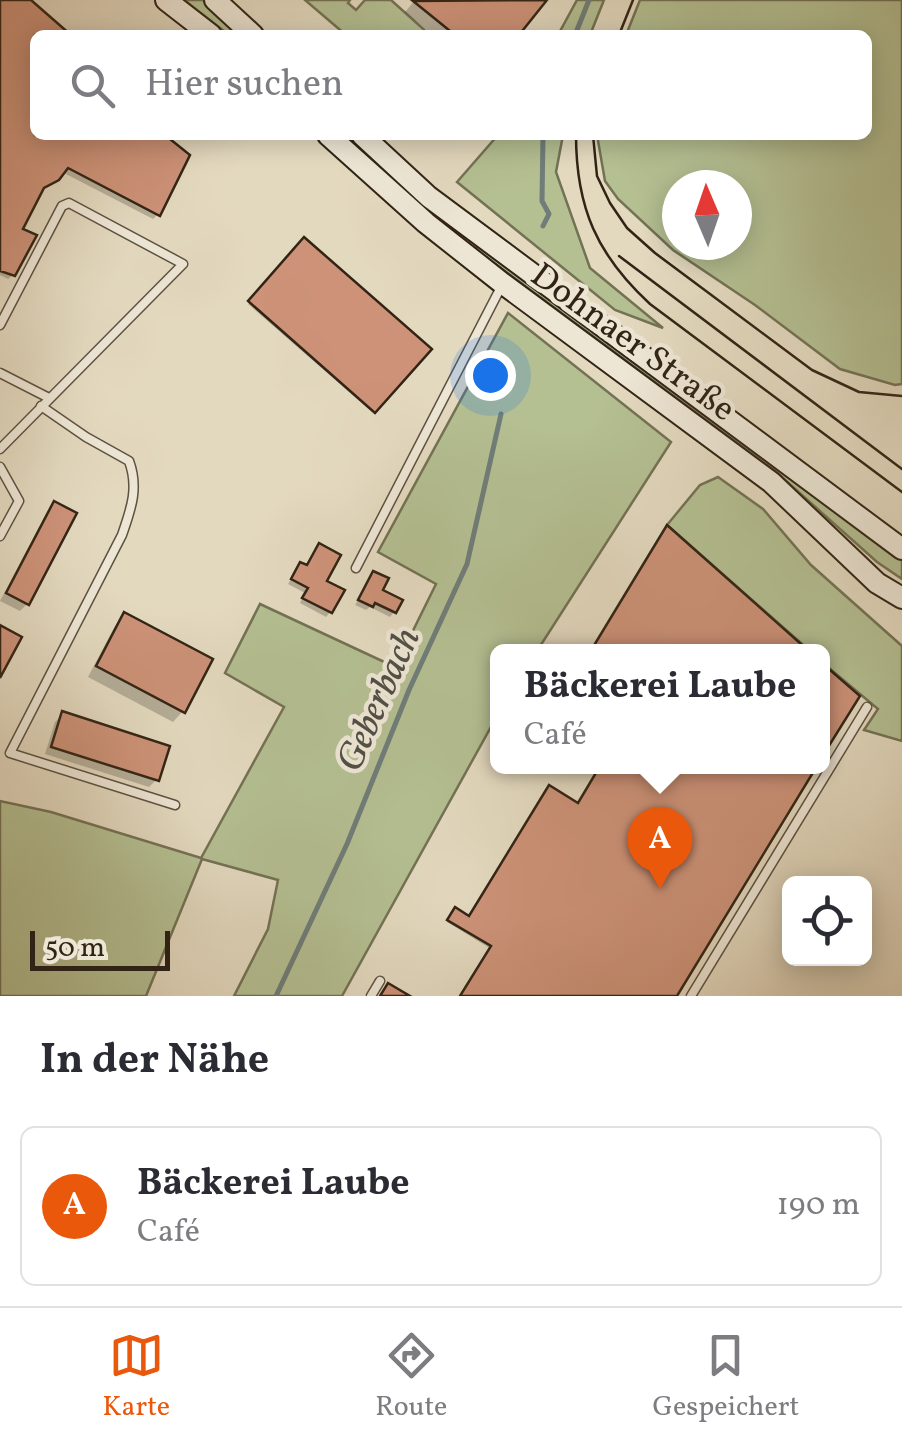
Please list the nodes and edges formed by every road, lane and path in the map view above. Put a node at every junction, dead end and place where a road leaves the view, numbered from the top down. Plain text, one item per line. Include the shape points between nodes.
1 (166, 0) edge
2 (215, 0) edge
3 (205, 30) edge
4 (248, 30) edge
5 (334, 140) edge
6 (368, 140) edge
7 (502, 283) junction
8 (0, 324) edge
9 (0, 373) edge
10 (49, 398) junction
11 (41, 406) junction
12 (0, 448) edge
13 (0, 467) edge
14 (0, 536) edge
15 (902, 549) edge
16 (356, 568) dead end
17 (902, 598) edge
18 (867, 707) dead end
19 (830, 768) edge
20 (826, 774) edge
21 (175, 805) dead end
22 (380, 981) dead end
23 (371, 996) edge
24 (691, 996) edge

1 - 3 main road
2 - 4 main road
5 - 7 main road, Dohnaer Straße
6 - 15 main road, Dohnaer Straße via 444,208
7 - 16 lane
7 - 17 main road, Dohnaer Straße via 771,482 877,583
8 - 10 lane via 69,202 183,264
9 - 10 lane
10 - 11 lane
11 - 12 lane
11 - 21 lane via 129,461 134,498 122,536 10,752
13 - 14 lane via 20,500
18 - 19 lane
20 - 24 lane
22 - 23 lane

